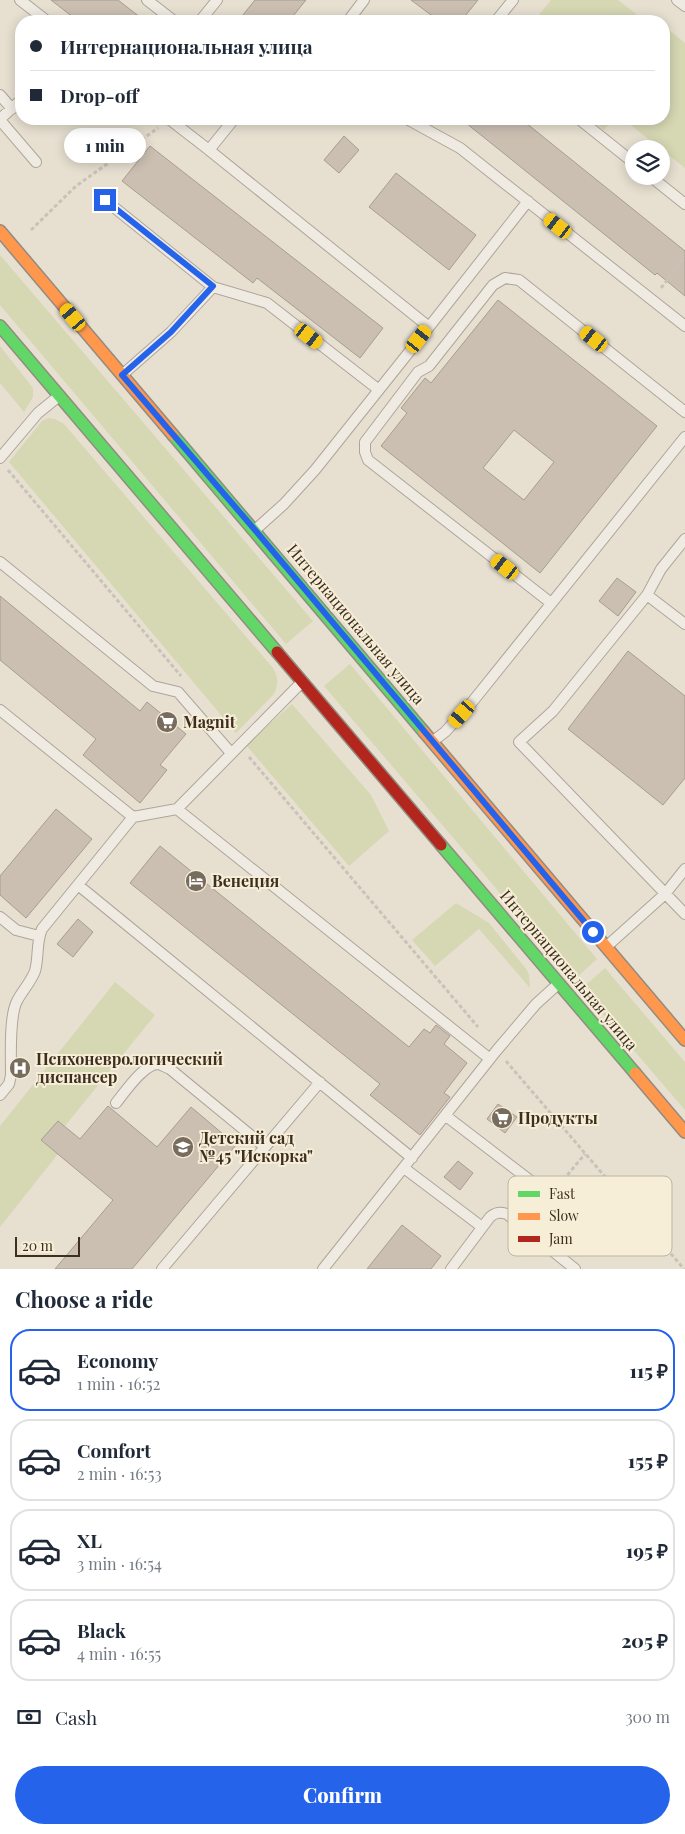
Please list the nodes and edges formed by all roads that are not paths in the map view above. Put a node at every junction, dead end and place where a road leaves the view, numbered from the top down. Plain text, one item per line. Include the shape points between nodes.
1 (20, 0) edge
2 (148, 0) edge
3 (217, 0) edge
4 (364, 0) edge
5 (513, 0) edge
6 (677, 0) edge
7 (685, 6) edge
8 (39, 15) edge
9 (167, 15) edge
10 (205, 15) edge
11 (353, 15) edge
12 (501, 15) edge
13 (0, 94) edge
14 (15, 106) edge
15 (12, 109) junction
16 (0, 120) edge
17 (177, 125) edge
18 (229, 125) edge
19 (418, 125) edge
20 (586, 125) edge
21 (208, 150) junction
22 (625, 156) edge
23 (36, 162) dead end
24 (661, 185) edge
25 (105, 200) dead end
26 (528, 201) junction
27 (685, 204) edge
28 (0, 231) edge
29 (213, 286) junction
30 (0, 326) edge
31 (685, 326) edge
32 (429, 327) junction
33 (122, 375) junction
34 (379, 390) junction
35 (59, 395) junction
36 (685, 412) edge
37 (685, 437) edge
38 (0, 458) edge
39 (255, 530) junction
40 (685, 539) edge
41 (0, 562) edge
42 (647, 594) junction
43 (551, 603) junction
44 (685, 624) edge
45 (302, 681) junction
46 (0, 710) edge
47 (433, 741) junction
48 (231, 753) junction
49 (177, 809) junction
50 (133, 817) junction
51 (685, 869) edge
52 (78, 885) junction
53 (665, 894) junction
54 (685, 914) edge
55 (0, 917) edge
56 (39, 936) junction
57 (606, 947) junction
58 (559, 983) junction
59 (685, 1040) edge
60 (490, 1059) junction
61 (320, 1082) junction
62 (0, 1095) edge
63 (116, 1103) dead end
64 (446, 1116) junction
65 (685, 1132) edge
66 (265, 1147) junction
67 (412, 1158) junction
68 (404, 1168) junction
69 (524, 1176) edge
70 (508, 1215) edge
71 (482, 1227) junction
72 (559, 1256) edge
73 (162, 1269) edge
74 (322, 1269) edge
75 (451, 1269) edge
76 (575, 1269) edge

1 - 8 lane
2 - 9 lane
3 - 10 lane
4 - 11 lane
5 - 12 lane
6 - 7 lane
13 - 15 lane
14 - 15 lane
15 - 16 lane
16 - 23 lane
17 - 21 lane
18 - 21 lane
19 - 26 lane via 460,148
20 - 22 lane
21 - 32 lane
24 - 27 lane
25 - 29 lane
26 - 31 lane
26 - 32 lane
28 - 33 main road, Интернациональная улица
29 - 33 lane via 171,332
29 - 34 lane via 267,303
30 - 35 main road, Интернациональная улица
32 - 34 lane
33 - 39 main road, Интернациональная улица
34 - 39 lane via 299,489
35 - 38 lane via 38,413
35 - 45 main road, Интернациональная улица
36 - 43 lane via 520,280 505,278 492,285 429,366 418,372 365,442 368,460
37 - 43 lane
39 - 47 main road, Интернациональная улица
40 - 42 lane via 661,569
41 - 48 lane via 153,686 178,692
42 - 44 lane
42 - 53 lane via 553,711 519,742
43 - 47 lane via 469,706
45 - 48 lane
45 - 58 main road, Интернациональная улица
46 - 50 lane
47 - 57 main road, Интернациональная улица
48 - 49 lane
49 - 50 lane
49 - 60 lane
50 - 52 lane
51 - 53 lane
52 - 56 lane
52 - 61 lane
53 - 54 lane
53 - 57 lane
55 - 56 lane via 16,930
56 - 62 lane via 36,969 13,1013 11,1075
57 - 59 main road, Интернациональная улица
58 - 60 lane via 536,1004
58 - 65 main road, Интернациональная улица
60 - 64 lane
61 - 66 lane
61 - 67 lane
63 - 66 lane via 142,1072 160,1064
64 - 67 lane
64 - 69 lane
66 - 73 lane
67 - 68 lane
68 - 71 lane
68 - 74 lane
70 - 71 lane via 494,1213
71 - 75 lane
72 - 76 lane

